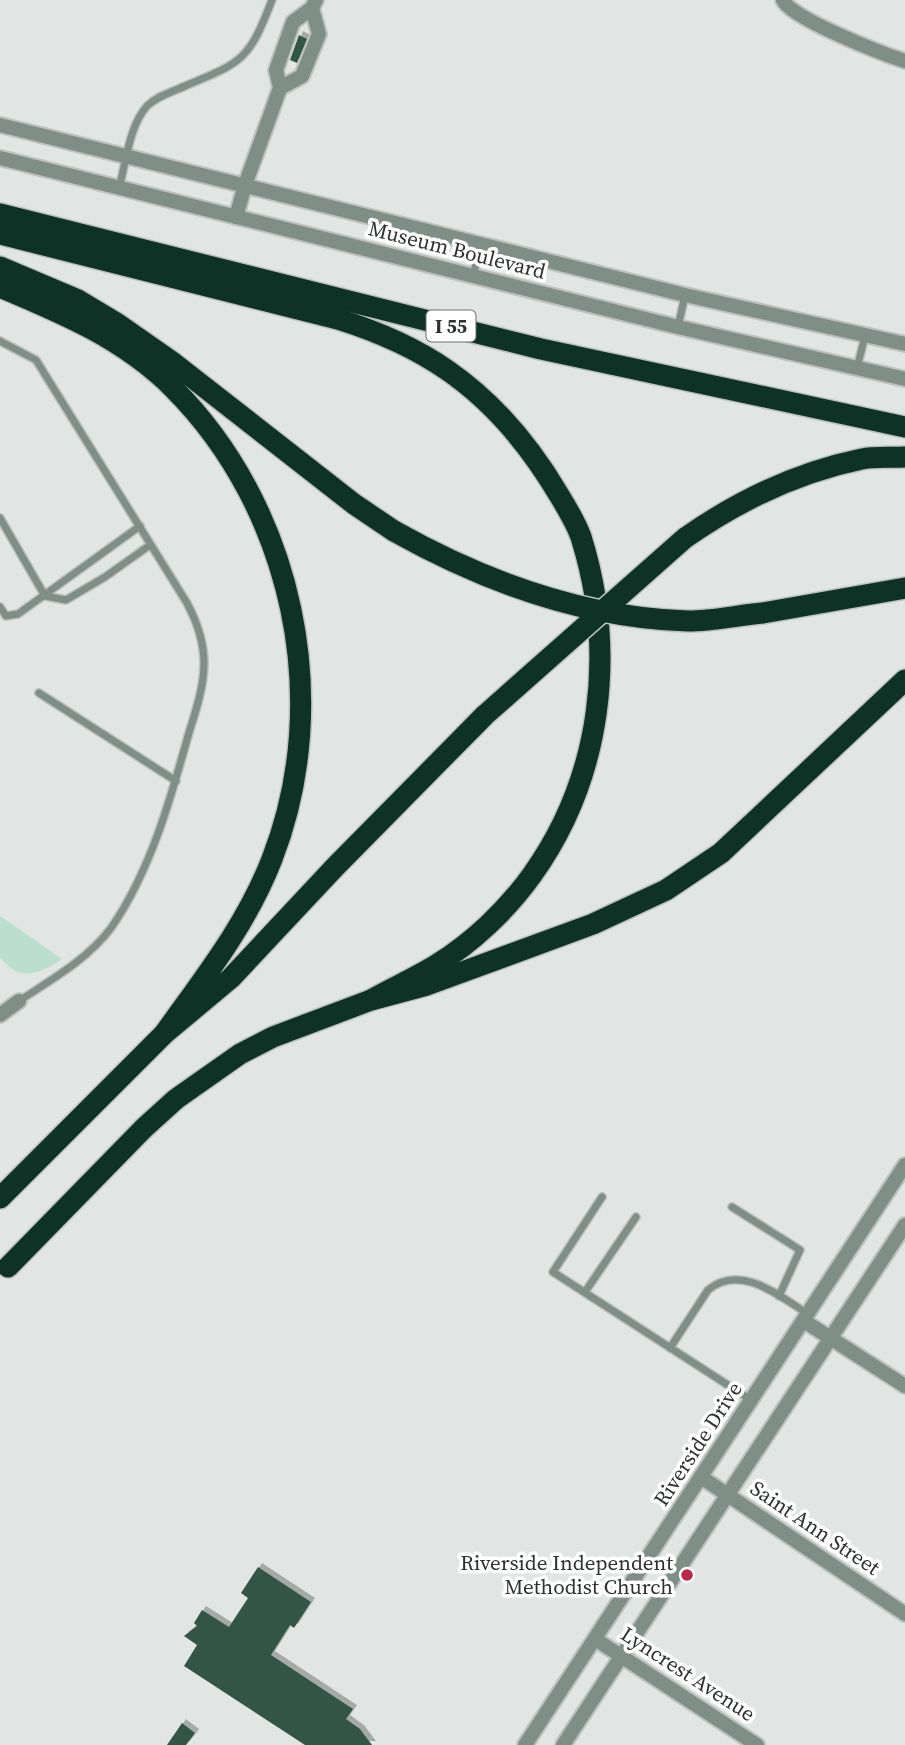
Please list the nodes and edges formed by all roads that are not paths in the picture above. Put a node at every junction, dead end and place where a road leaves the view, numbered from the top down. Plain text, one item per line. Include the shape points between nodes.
1 (272, 0) edge
2 (783, 0) edge
3 (314, 4) edge
4 (905, 61) edge
5 (281, 88) junction
6 (0, 125) edge
7 (127, 156) junction
8 (0, 158) edge
9 (245, 185) junction
10 (120, 188) junction
11 (0, 215) edge
12 (236, 217) junction
13 (0, 234) edge
14 (481, 244) junction
15 (0, 267) edge
16 (472, 276) junction
17 (0, 287) edge
18 (685, 295) junction
19 (678, 327) junction
20 (865, 336) junction
21 (0, 341) edge
22 (905, 344) edge
23 (857, 369) junction
24 (905, 379) edge
25 (905, 427) edge
26 (905, 457) edge
27 (0, 518) edge
28 (140, 526) junction
29 (150, 545) junction
30 (905, 588) edge
31 (45, 596) junction
32 (0, 607) edge
33 (905, 680) edge
34 (38, 693) dead end
35 (176, 781) junction
36 (371, 1000) junction
37 (19, 1001) joint
38 (0, 1015) edge
39 (164, 1034) junction
40 (905, 1165) edge
41 (0, 1198) edge
42 (602, 1198) dead end
43 (732, 1207) dead end
44 (636, 1217) dead end
45 (905, 1225) edge
46 (8, 1267) dead end
47 (585, 1293) junction
48 (779, 1296) junction
49 (806, 1318) junction
50 (832, 1338) junction
51 (670, 1348) junction
52 (905, 1387) edge
53 (752, 1400) junction
54 (701, 1477) junction
55 (727, 1495) junction
56 (905, 1614) edge
57 (595, 1639) junction
58 (621, 1655) junction
59 (525, 1745) edge
60 (563, 1745) edge
61 (757, 1745) edge

1 - 7 lane via 259,33 239,60 145,108
2 - 4 street via 807,20
3 - 5 street via 293,22 276,70
3 - 5 street via 319,34 302,76
5 - 9 street
6 - 7 street, Museum Boulevard
7 - 9 street, Museum Boulevard
7 - 10 lane
8 - 10 street, Museum Boulevard
9 - 12 street
9 - 14 street, Museum Boulevard
10 - 12 street, Museum Boulevard
11 - 25 highway, I 55 via 541,349
12 - 16 street, Museum Boulevard
13 - 36 highway via 338,318 408,348 447,370 515,430 541,464 580,535 600,631 600,683 594,734 571,806 531,877 499,914 436,965
14 - 16 lane
14 - 18 street, Museum Boulevard
15 - 30 highway, bridge via 78,300 118,324 354,504 438,556 486,577 585,608 691,621
16 - 19 street, Museum Boulevard
17 - 39 highway via 83,323 117,343 172,387 232,461 254,502 270,537 292,612 300,698 294,778 285,821 250,910
18 - 19 lane
18 - 20 street, Museum Boulevard
19 - 23 street, Museum Boulevard
20 - 22 street, Museum Boulevard
20 - 23 lane
21 - 28 lane via 36,360
23 - 24 street, Museum Boulevard
26 - 39 highway, bridge via 864,458 812,472 715,517 685,538 485,715 231,978
27 - 31 lane
28 - 29 lane
28 - 31 lane
29 - 31 lane via 66,600
29 - 35 lane via 199,625 204,664
31 - 32 lane via 18,614 6,616
33 - 36 highway via 721,853 666,890 508,956
34 - 35 lane
35 - 37 lane via 131,895 109,930 86,953
36 - 46 highway via 272,1037 204,1078 144,1128
37 - 38 street
39 - 41 highway
40 - 49 street, Riverside Drive
42 - 47 lane via 554,1272
43 - 48 lane via 800,1250
44 - 47 lane
45 - 50 street
47 - 51 lane
48 - 49 lane
48 - 51 lane via 747,1280 716,1283
49 - 50 street
49 - 53 street, Riverside Drive
50 - 52 street
50 - 55 street
51 - 53 lane
53 - 54 street, Riverside Drive
54 - 55 street, Saint Ann Street
54 - 57 street, Riverside Drive
55 - 56 street, Saint Ann Street
55 - 58 street
57 - 58 street, Lyncrest Avenue
57 - 59 street, Riverside Drive
58 - 60 street
58 - 61 street, Lyncrest Avenue

